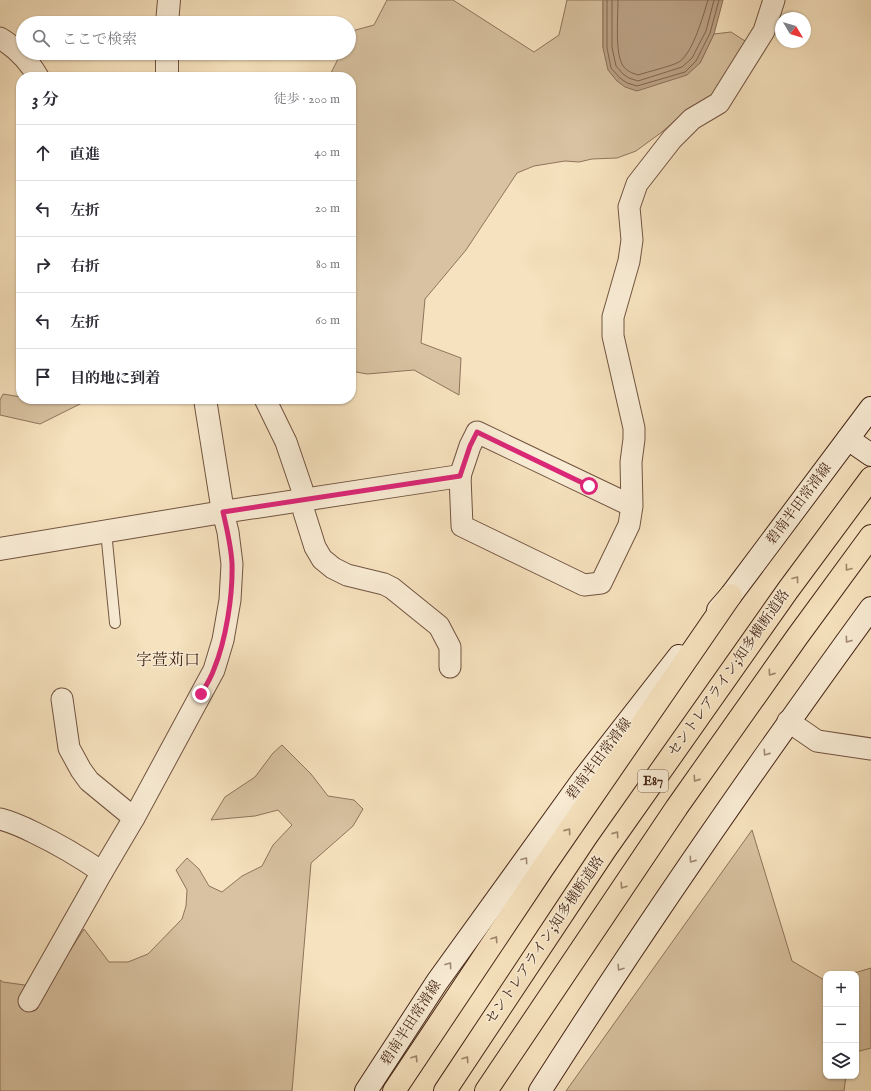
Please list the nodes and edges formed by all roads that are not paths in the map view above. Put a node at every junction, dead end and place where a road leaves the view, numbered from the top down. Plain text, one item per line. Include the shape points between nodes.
1 (168, 0) edge
2 (774, 0) edge
3 (167, 16) edge
4 (0, 38) edge
5 (16, 50) edge
6 (25, 60) edge
7 (167, 60) edge
8 (36, 72) edge
9 (167, 72) edge
10 (206, 404) edge
11 (267, 404) edge
12 (871, 408) edge
13 (861, 449) edge
14 (460, 476) junction
15 (871, 478) edge
16 (303, 500) junction
17 (632, 506) junction
18 (223, 512) junction
19 (106, 532) junction
20 (871, 536) edge
21 (0, 549) edge
22 (731, 595) junction
23 (871, 608) edge
24 (115, 623) dead end
25 (450, 667) dead end
26 (62, 699) dead end
27 (788, 721) junction
28 (871, 749) edge
29 (134, 818) junction
30 (0, 819) edge
31 (102, 872) junction
32 (29, 1001) dead end
33 (366, 1091) edge
34 (394, 1091) edge
35 (445, 1091) edge
36 (486, 1091) edge
37 (540, 1091) edge

1 - 3 main road
2 - 17 street via 764,31 719,103 692,119 672,139 637,184 629,207 632,240 629,261 613,317 613,336 634,428 631,462
4 - 5 street
6 - 8 street
7 - 9 main road
10 - 18 main road
11 - 16 street via 286,442 302,489
12 - 13 main road, 碧南半田常滑線
13 - 22 main road, 碧南半田常滑線
14 - 16 main road
14 - 17 street via 477,432
14 - 17 street via 462,526 584,585 601,583 629,526
35 -> 15 highway, セントレアライン;知多横断道路 / E87 via 605,850 783,596
16 - 18 main road
16 - 25 street via 315,547 322,559 347,576 392,588 439,626 450,647
18 - 19 main road
18 - 29 street via 232,564 230,600 223,640 214,670
19 - 21 main road
19 - 24 lane
20 -> 36 highway, E87 via 677,806
33 -> 22 main road, 碧南半田常滑線 via 437,982 584,778 667,670
34 -> 22 highway via 543,868
23 -> 27 main road
26 - 29 street via 69,748 81,770 89,781
27 - 28 street via 817,741
27 -> 37 main road via 647,926
29 - 31 street
30 - 31 street via 59,844
31 - 32 street

